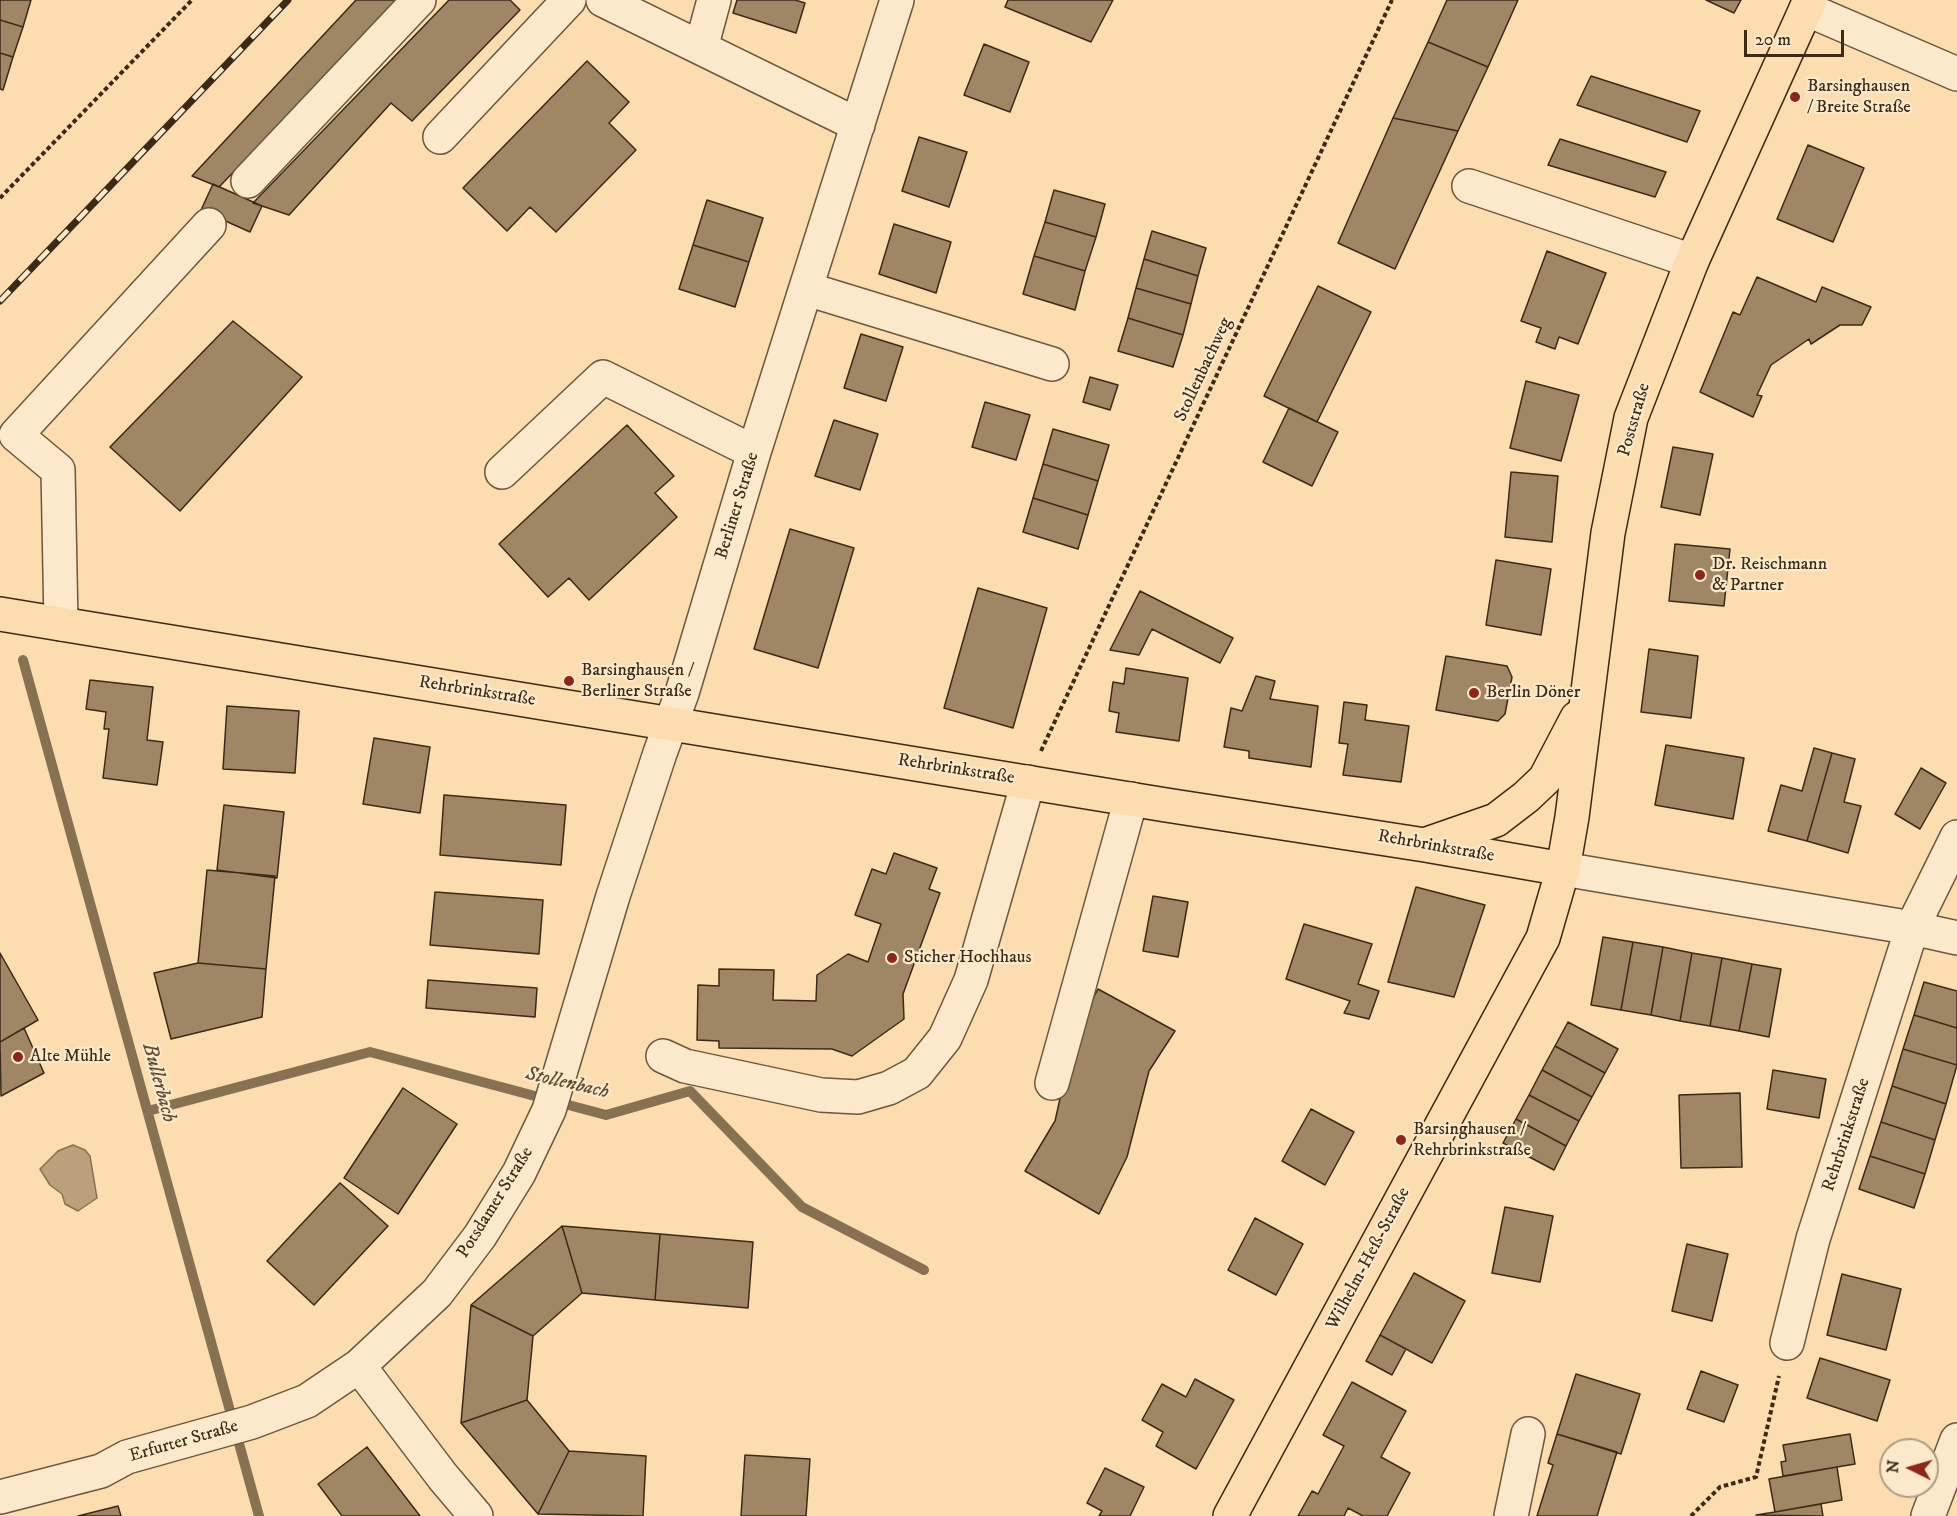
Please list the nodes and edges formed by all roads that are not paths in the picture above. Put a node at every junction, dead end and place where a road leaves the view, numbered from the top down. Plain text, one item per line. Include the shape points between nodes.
1 (419, 0) edge
2 (570, 0) edge
3 (603, 0) edge
4 (714, 0) edge
5 (897, 0) edge
6 (1808, 4) edge
7 (701, 48) junction
8 (1957, 74) edge
9 (858, 125) junction
10 (440, 137) dead end
11 (249, 181) dead end
12 (1469, 186) dead end
13 (209, 225) dead end
14 (1692, 261) junction
15 (807, 289) junction
16 (1052, 364) dead end
17 (753, 452) junction
18 (502, 472) dead end
19 (0, 614) edge
20 (61, 624) junction
21 (1588, 698) junction
22 (671, 723) junction
23 (1028, 782) junction
24 (1131, 799) junction
25 (1425, 845) junction
26 (1955, 847) edge
27 (1563, 869) junction
28 (1912, 928) junction
29 (1957, 938) edge
30 (663, 1056) dead end
31 (1052, 1083) dead end
32 (1787, 1343) road end
33 (359, 1366) junction
34 (1528, 1434) dead end
35 (1957, 1440) edge
36 (0, 1497) edge
37 (476, 1516) edge
38 (1230, 1516) edge
39 (1511, 1516) edge
40 (1928, 1516) edge

1 - 11 street
2 - 10 street
3 - 7 street
4 - 7 street
5 - 9 street, Berliner Straße
6 - 8 street
6 - 14 main road, Poststraße
7 - 9 street
9 - 15 street, Berliner Straße
12 - 14 street
13 - 20 street via 16,435 58,470
14 - 21 main road, Poststraße via 1631,418 1608,533
15 - 16 street
15 - 17 street, Berliner Straße
17 - 18 street via 603,377
17 - 22 street, Berliner Straße
19 - 20 main road, Rehrbrinkstraße
20 - 22 main road, Rehrbrinkstraße
21 - 25 main road via 1545,779 1526,797 1496,820
21 - 27 main road, Poststraße
22 - 23 main road, Rehrbrinkstraße
22 - 33 street, Potsdamer Straße via 613,896 554,1096 519,1173 480,1236 437,1293
23 - 24 main road, Rehrbrinkstraße
23 - 30 street via 972,980 945,1038 917,1074 858,1097 822,1095 685,1066
24 - 25 main road, Rehrbrinkstraße
24 - 31 street
25 - 27 main road, Rehrbrinkstraße
26 - 28 street
27 - 28 street, Rehrbrinkstraße
27 - 38 main road, Wilhelm-Heß-Straße via 1543,938
28 - 29 street, Rehrbrinkstraße
28 - 32 street, Rehrbrinkstraße via 1813,1239
33 - 36 street, Erfurter Straße via 307,1401 252,1422 127,1457 101,1471
33 - 37 street
34 - 39 street
35 - 40 street

